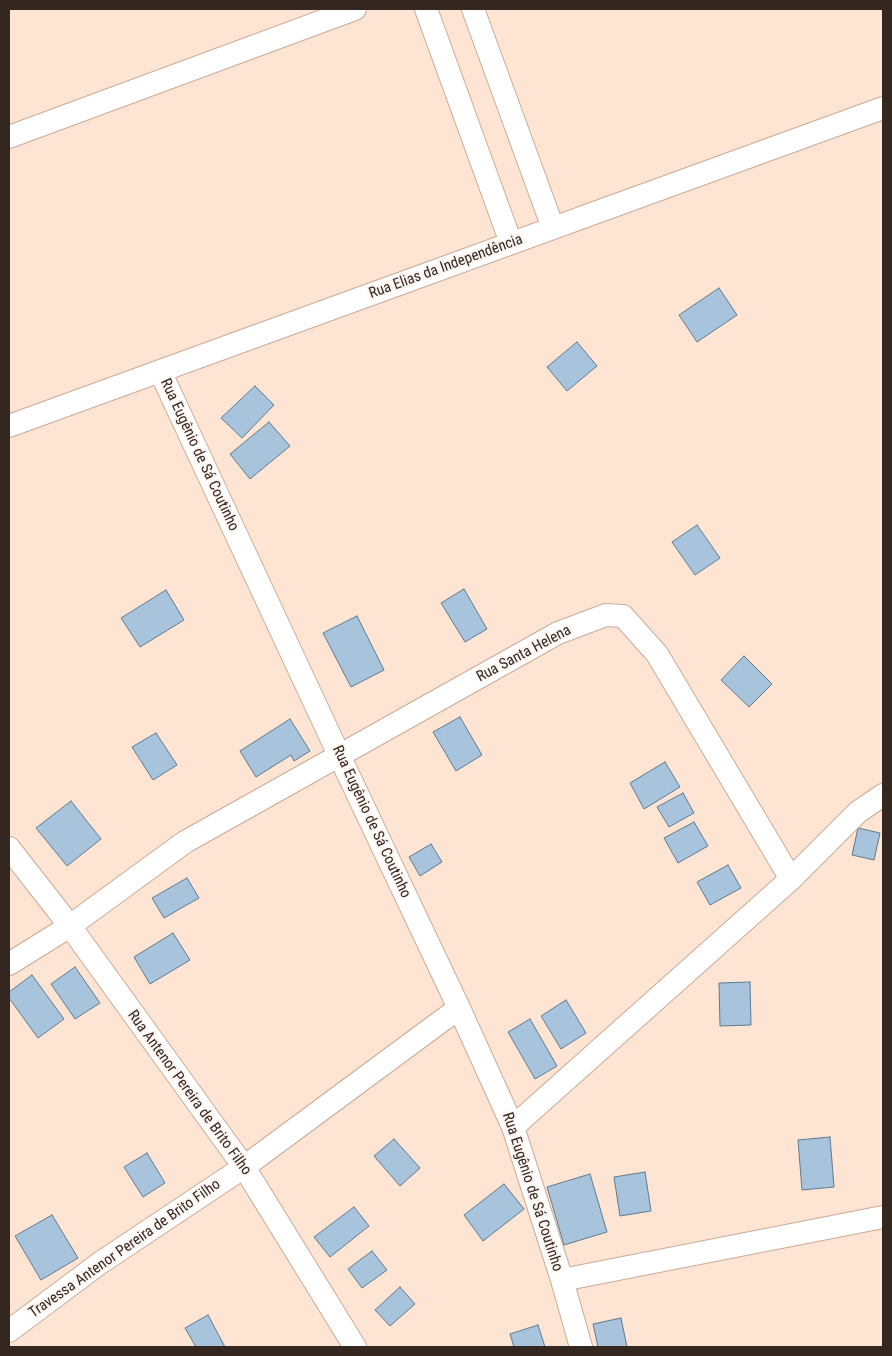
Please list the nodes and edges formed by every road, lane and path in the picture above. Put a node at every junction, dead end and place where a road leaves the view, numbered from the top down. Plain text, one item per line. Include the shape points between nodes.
1 (355, 9) edge
2 (426, 9) edge
3 (473, 9) edge
4 (883, 108) edge
5 (9, 137) edge
6 (553, 228) junction
7 (511, 243) junction
8 (160, 371) junction
9 (9, 426) edge
10 (339, 755) junction
11 (883, 795) edge
12 (9, 848) edge
13 (791, 879) junction
14 (70, 926) junction
15 (9, 964) edge
16 (459, 1008) junction
17 (513, 1127) junction
18 (244, 1167) junction
19 (883, 1217) edge
20 (562, 1280) junction
21 (9, 1331) edge
22 (355, 1347) edge
23 (581, 1347) edge

1 - 5 street
2 - 7 street
3 - 6 street
4 - 6 street, Rua Elias da Independência
6 - 7 street, Rua Elias da Independência
7 - 8 street, Rua Elias da Independência
8 - 9 street, Rua Elias da Independência
8 - 10 street, Rua Eugênio de Sá Coutinho
10 - 13 street, Rua Santa Helena via 558,633 606,615 623,616 657,654
10 - 14 street, Rua Santa Helena via 185,842
10 - 16 street, Rua Eugênio de Sá Coutinho
11 - 13 street via 858,812
12 - 14 street, Rua Antenor Pereira de Brito Filho
13 - 17 street
14 - 15 street
14 - 18 street, Rua Antenor Pereira de Brito Filho
16 - 17 street, Rua Eugênio de Sá Coutinho
16 - 18 street, Travessa Antenor Pereira de Brito Filho
17 - 20 street, Rua Eugênio de Sá Coutinho
18 - 21 street, Travessa Antenor Pereira de Brito Filho via 100,1263
18 - 22 street, Rua Antenor Pereira de Brito Filho
19 - 20 street
20 - 23 street, Rua Eugênio de Sá Coutinho

